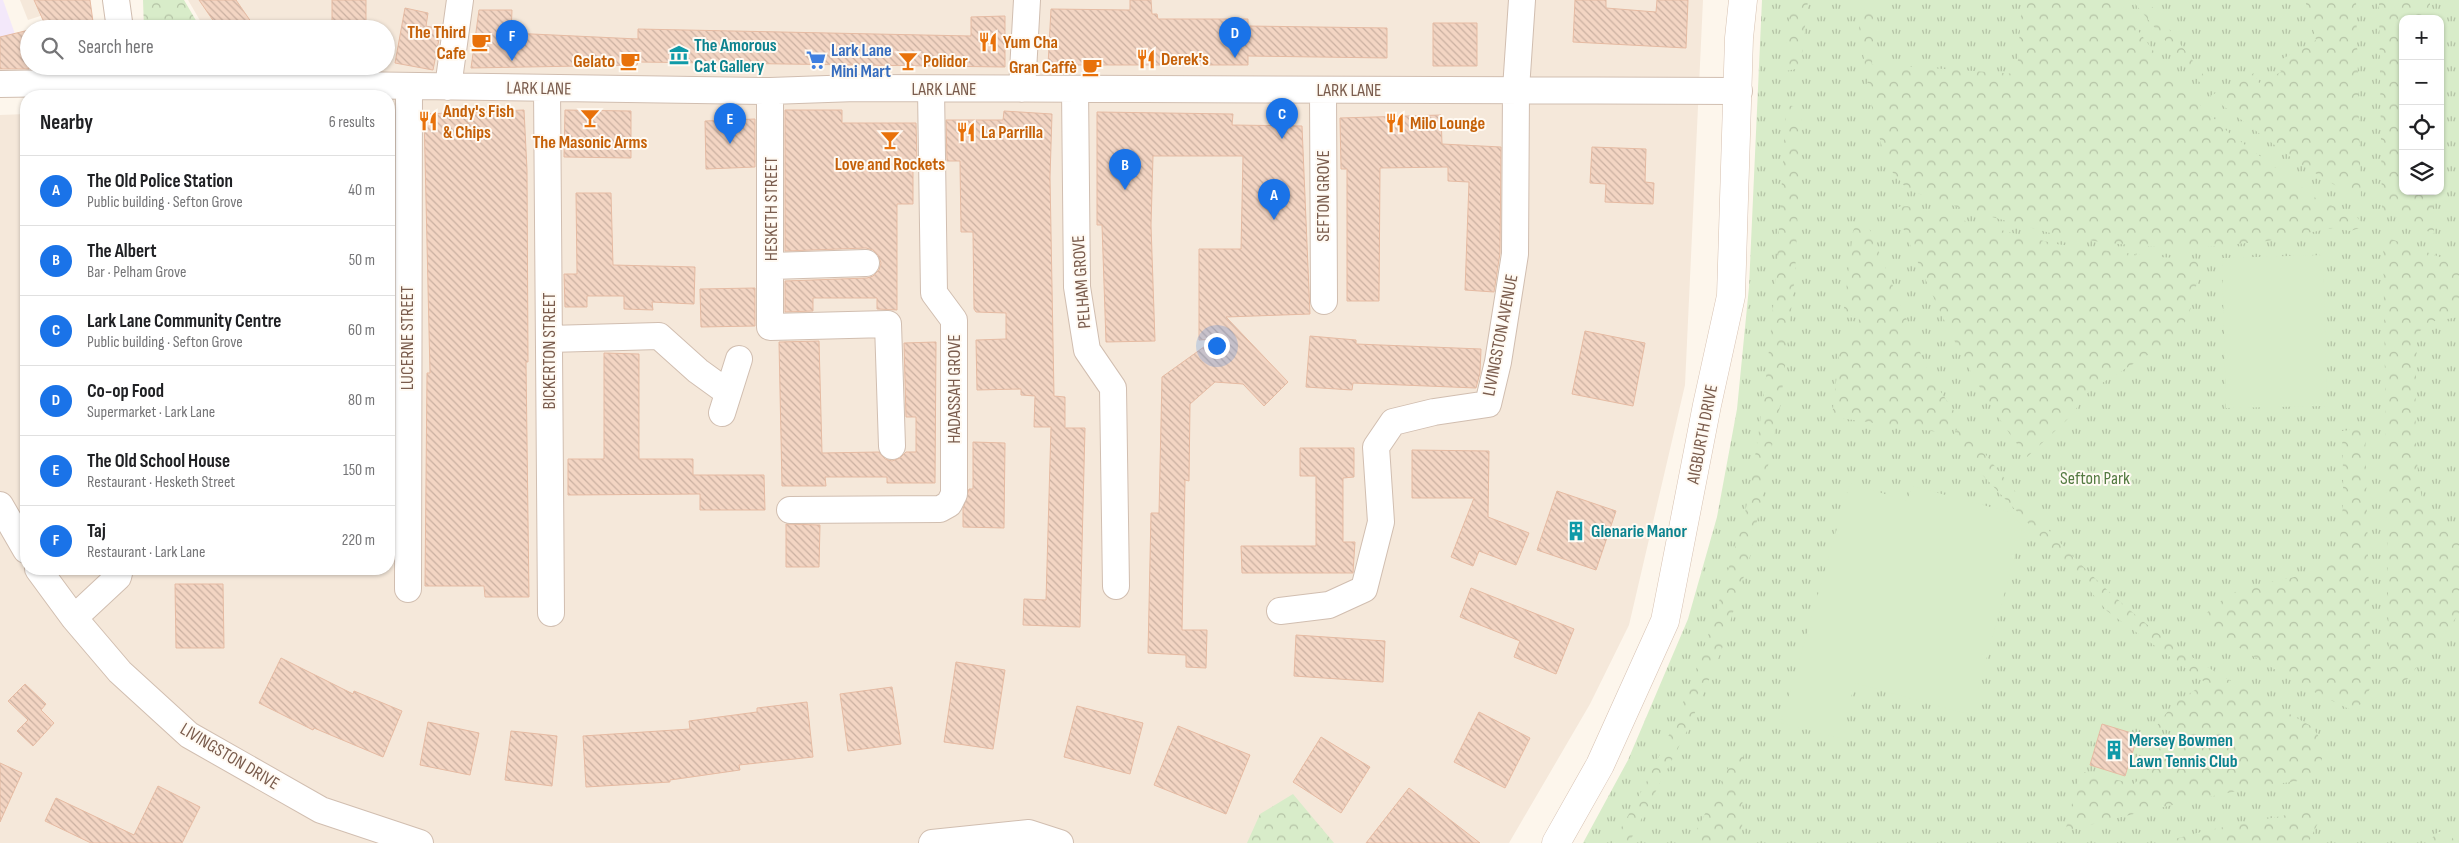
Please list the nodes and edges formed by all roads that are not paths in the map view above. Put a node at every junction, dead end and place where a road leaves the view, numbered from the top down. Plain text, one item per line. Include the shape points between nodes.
1 (116, 0) edge
2 (460, 0) edge
3 (1027, 0) edge
4 (1743, 0) edge
5 (1519, 2) edge
6 (119, 20) edge
7 (127, 81) edge
8 (0, 84) edge
9 (409, 86) junction
10 (448, 87) junction
11 (547, 88) junction
12 (930, 89) junction
13 (1022, 89) junction
14 (1075, 89) junction
15 (1516, 89) junction
16 (246, 90) edge
17 (289, 90) edge
18 (1323, 90) junction
19 (770, 91) junction
20 (1739, 91) junction
21 (866, 263) dead end
22 (771, 266) junction
23 (1324, 301) dead end
24 (549, 339) junction
25 (739, 359) dead end
26 (892, 446) dead end
27 (0, 505) edge
28 (790, 510) dead end
29 (20, 540) edge
30 (42, 575) edge
31 (118, 575) edge
32 (1116, 586) dead end
33 (408, 589) dead end
34 (1280, 610) dead end
35 (551, 613) dead end
36 (74, 618) junction
37 (420, 843) edge
38 (932, 843) edge
39 (1060, 843) edge
40 (1556, 843) edge

1 - 6 street
2 - 10 street
3 - 13 street
4 - 20 street, AIGBURTH DRIVE
5 - 15 street
7 - 8 street, LARK LANE
7 - 16 street, LARK LANE
9 - 10 street, LARK LANE
9 - 17 street, LARK LANE
9 - 33 street, LUCERNE STREET
10 - 11 street, LARK LANE
11 - 19 street, LARK LANE
11 - 24 street, BICKERTON STREET
12 - 13 street, LARK LANE
12 - 19 street, LARK LANE
12 - 28 street, HADASSAH GROVE via 934,294 954,320 954,494 949,504 940,509
13 - 14 street, LARK LANE
14 - 18 street, LARK LANE
14 - 32 street, PELHAM GROVE via 1077,287 1087,350 1113,388
15 - 18 street, LARK LANE
15 - 20 street, LARK LANE
15 - 34 street, LIVINGSTON AVENUE via 1515,254 1488,404 1393,422 1376,447 1382,522 1364,589 1329,605
18 - 23 street, SEFTON GROVE
19 - 22 street, HESKETH STREET
20 - 40 street, AIGBURTH DRIVE via 1731,296 1665,621 1600,765
21 - 22 street
22 - 26 street, HESKETH STREET via 770,327 888,324
24 - 25 street via 659,336 698,371 724,402
24 - 35 street, BICKERTON STREET
27 - 29 street
30 - 36 street, LIVINGSTON DRIVE
31 - 36 street
36 - 37 street, LIVINGSTON DRIVE via 120,672 189,735 321,810
38 - 39 street via 1029,834

